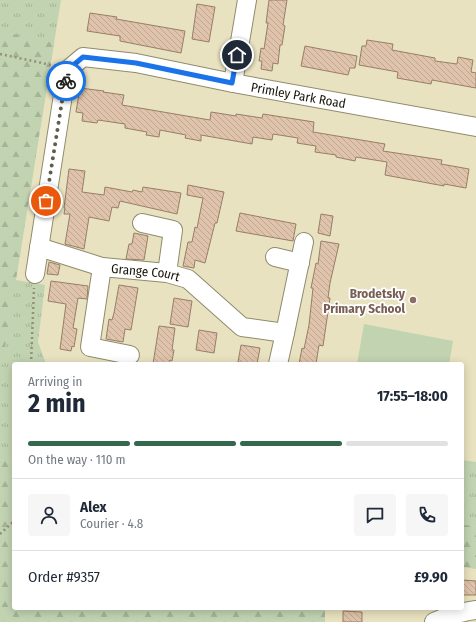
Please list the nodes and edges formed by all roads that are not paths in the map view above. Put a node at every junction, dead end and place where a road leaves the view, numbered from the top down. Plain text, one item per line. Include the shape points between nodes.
1 (247, 0) edge
2 (232, 83) junction
3 (476, 126) edge
4 (142, 223) dead end
5 (304, 242) dead end
6 (39, 247) junction
7 (275, 257) dead end
8 (300, 263) junction
9 (102, 267) junction
10 (35, 274) road end
11 (166, 274) junction
12 (285, 334) junction
13 (130, 354) dead end
14 (278, 362) edge
15 (476, 610) edge
16 (434, 622) edge

1 - 2 street
2 - 3 street, Primley Park Road
2 - 6 street, Primley Park Road via 136,63 83,57 70,68 63,95
4 - 11 street via 172,230
5 - 8 street
6 - 9 street, Grange Court
6 - 10 street
7 - 8 street
8 - 12 street
9 - 11 street, Grange Court
9 - 13 street via 90,347
11 - 12 street, Grange Court via 188,279 242,327
12 - 14 street
15 - 16 street

